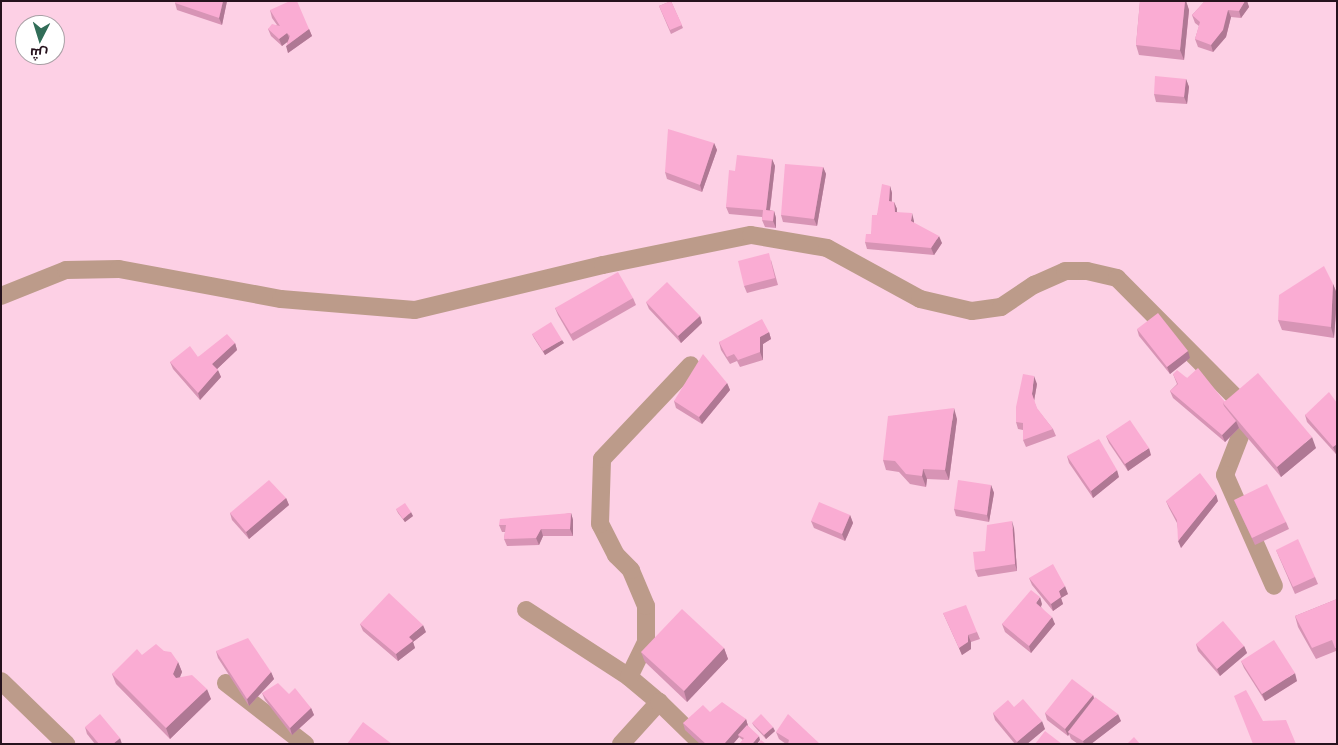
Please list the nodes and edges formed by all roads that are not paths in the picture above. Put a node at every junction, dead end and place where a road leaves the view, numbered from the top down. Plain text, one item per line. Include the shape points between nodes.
1 (1, 296) edge
2 (691, 365) dead end
3 (1274, 586) dead end
4 (526, 610) dead end
5 (629, 677) junction
6 (1, 681) edge
7 (226, 683) dead end
8 (659, 702) junction
9 (66, 744) edge
10 (305, 744) edge
11 (621, 744) edge
12 (702, 744) edge

1 - 3 street via 66,270 119,269 281,299 415,310 603,265 751,235 827,248 920,299 972,311 1002,307 1034,285 1066,271 1087,271 1117,278 1234,396 1243,413 1242,431 1224,474
2 - 5 street via 602,459 600,524 616,555 631,570 646,606 646,642
4 - 5 street
5 - 8 street
6 - 9 street
7 - 10 street
8 - 11 street
8 - 12 street

